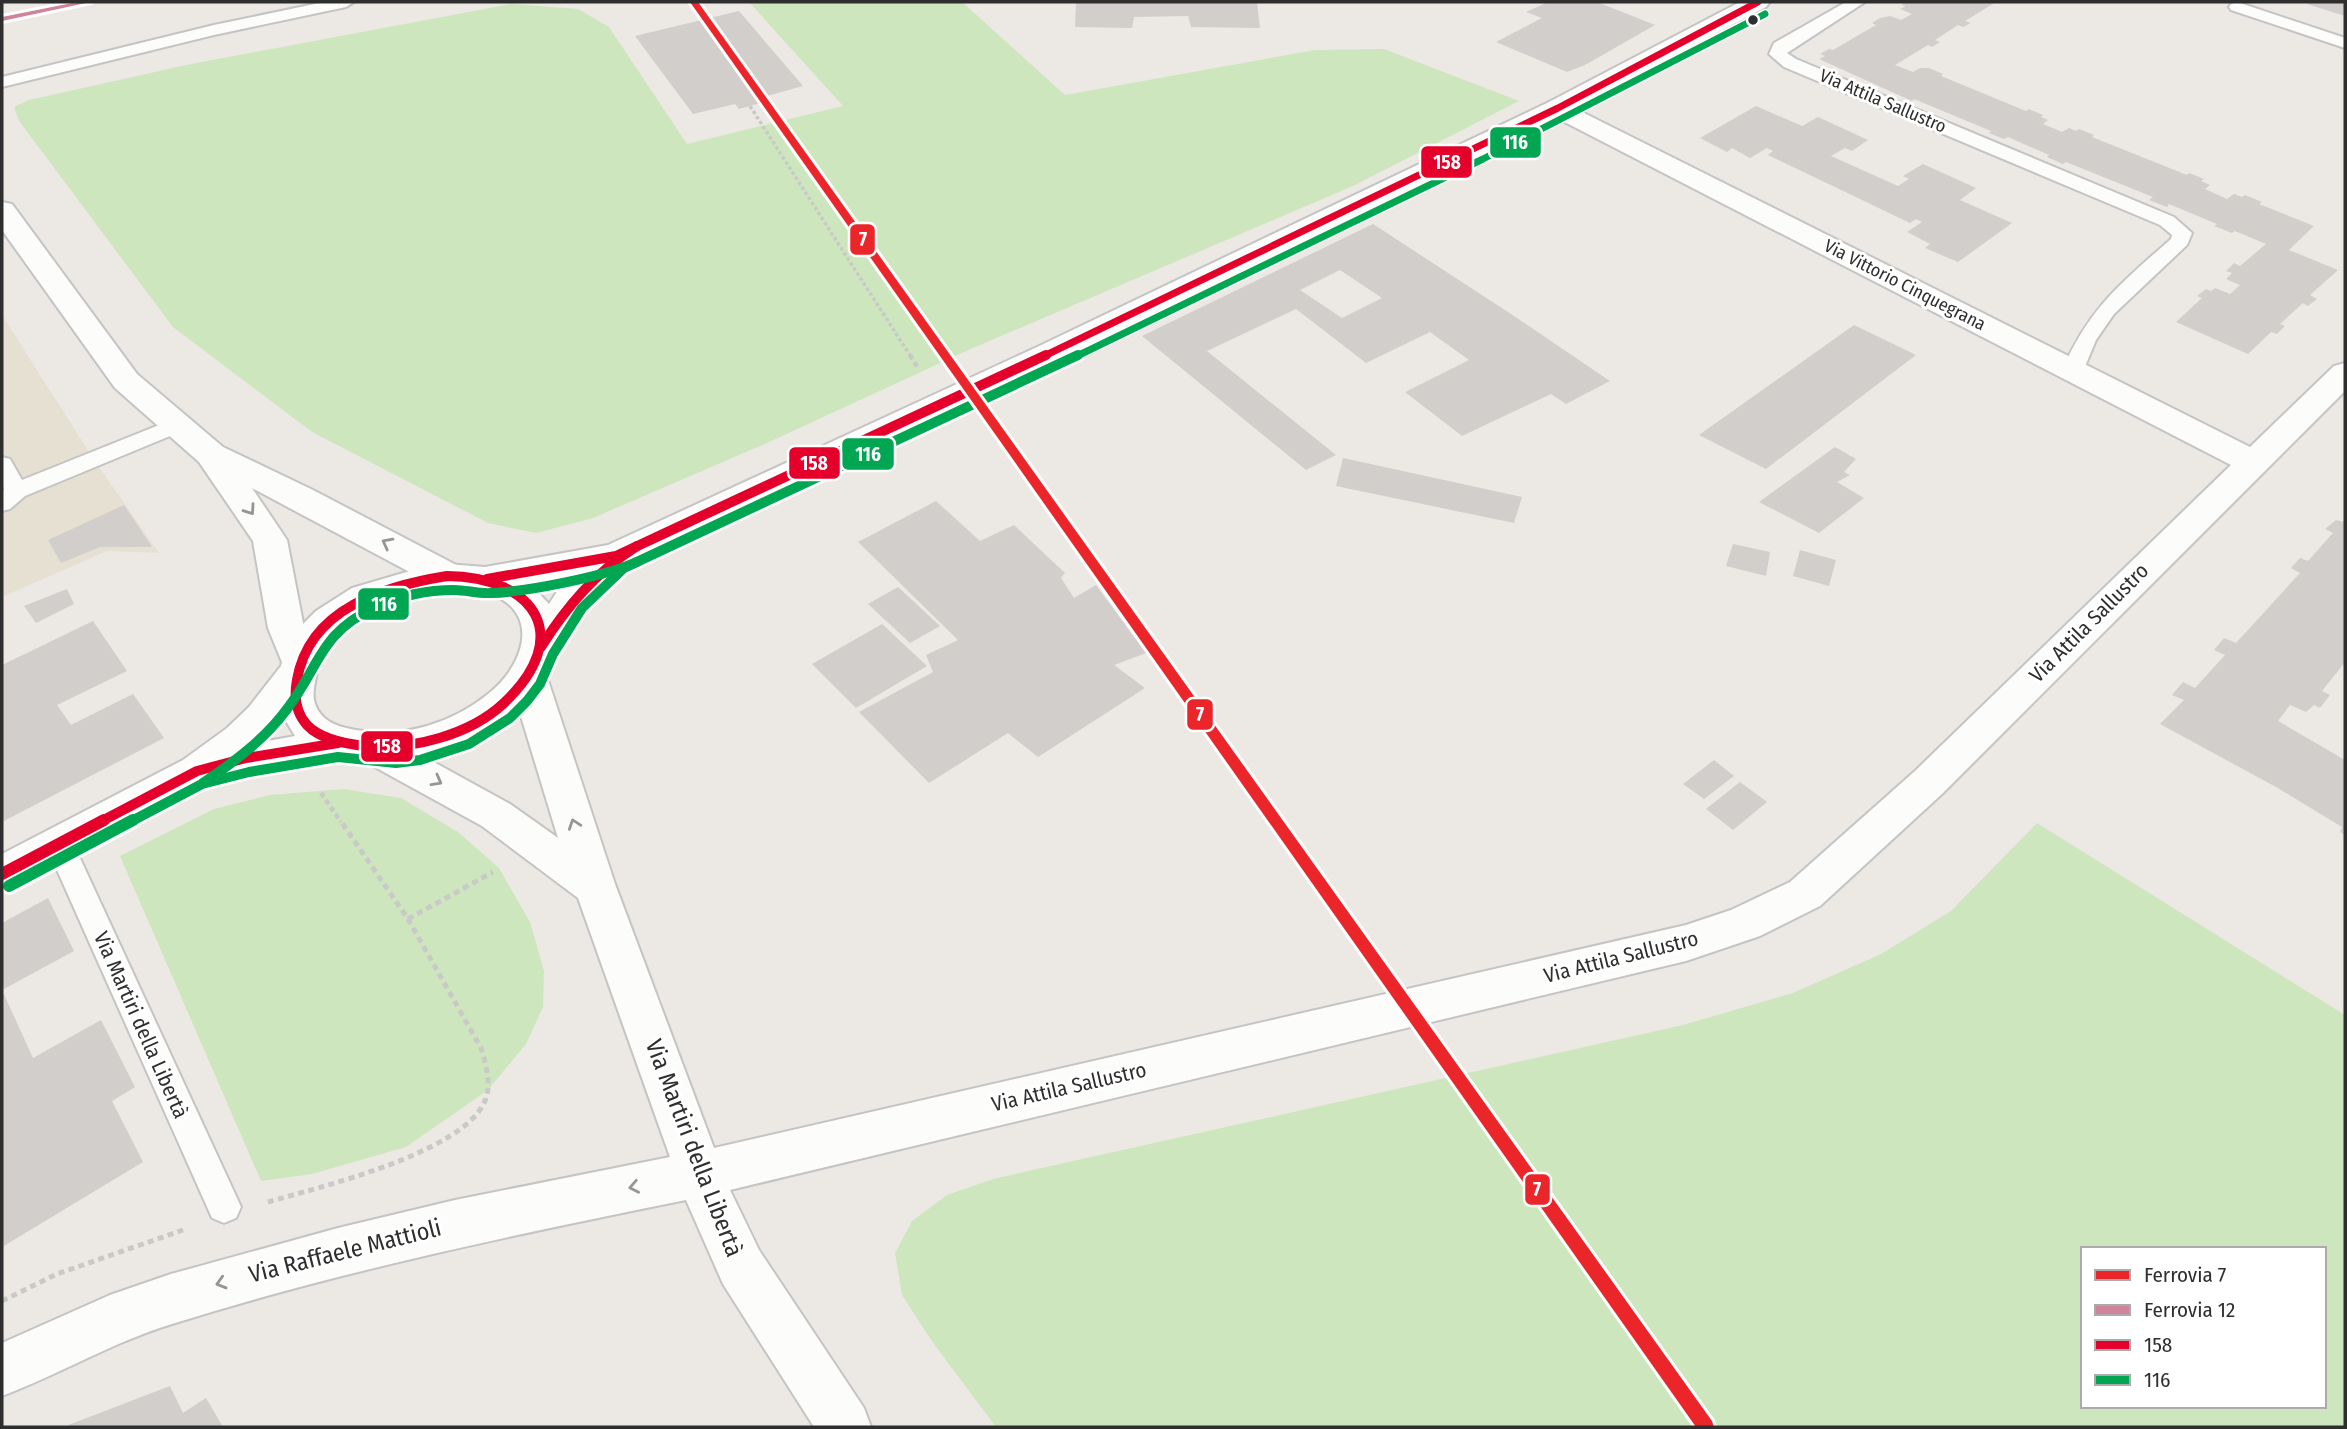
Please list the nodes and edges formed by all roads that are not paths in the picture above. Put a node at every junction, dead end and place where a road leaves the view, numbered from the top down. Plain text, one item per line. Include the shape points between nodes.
1 (346, 2) edge
2 (1758, 2) edge
3 (1857, 2) edge
4 (2237, 7) dead end
5 (2345, 43) edge
6 (2, 82) edge
7 (1558, 108) junction
8 (2, 211) edge
9 (2073, 371) junction
10 (2345, 373) edge
11 (179, 424) junction
12 (211, 454) junction
13 (2252, 462) junction
14 (2, 464) edge
15 (10, 497) edge
16 (616, 556) junction
17 (447, 576) junction
18 (487, 579) junction
19 (534, 662) junction
20 (296, 668) junction
21 (357, 746) junction
22 (197, 771) junction
23 (59, 843) junction
24 (2, 874) edge
25 (596, 888) junction
26 (701, 1174) junction
27 (224, 1207) dead end
28 (2, 1370) edge
29 (845, 1427) edge

1 - 6 lane
2 - 7 street
3 - 9 lane, Via Attila Sallustro via 1780,47 1778,54 1790,63 2167,221 2182,233 2180,241 2102,316
4 - 5 lane
7 - 9 street, Via Vittorio Cinquegrana
7 - 16 street
8 - 11 street via 126,381
9 - 13 street, Via Vittorio Cinquegrana
10 - 13 street, Via Attila Sallustro
11 - 12 street
11 - 15 lane
17 -> 12 street
12 -> 20 street via 270,540
13 - 26 street, Via Attila Sallustro via 1919,791 1805,894 1745,923 1686,943
14 - 15 lane
16 - 18 street
16 - 19 street via 571,599
17 - 18 street
17 - 20 street via 399,584 353,604 316,632
18 - 19 street via 518,594 538,617
19 - 21 street via 501,707 463,731 418,746
25 -> 19 street, Via Martiri della Libertà via 558,781
20 - 21 street via 294,700 304,721 314,730
20 - 22 street via 263,717
21 - 22 street via 246,758
21 -> 25 street via 496,815
22 - 23 street
23 - 24 street
23 - 27 lane, Via Martiri della Libertà
25 - 26 street, Via Martiri della Libertà
26 -> 28 street, Via Raffaele Mattioli via 455,1223 226,1282 110,1320
26 - 29 street, Via Martiri della Libertà via 741,1267

